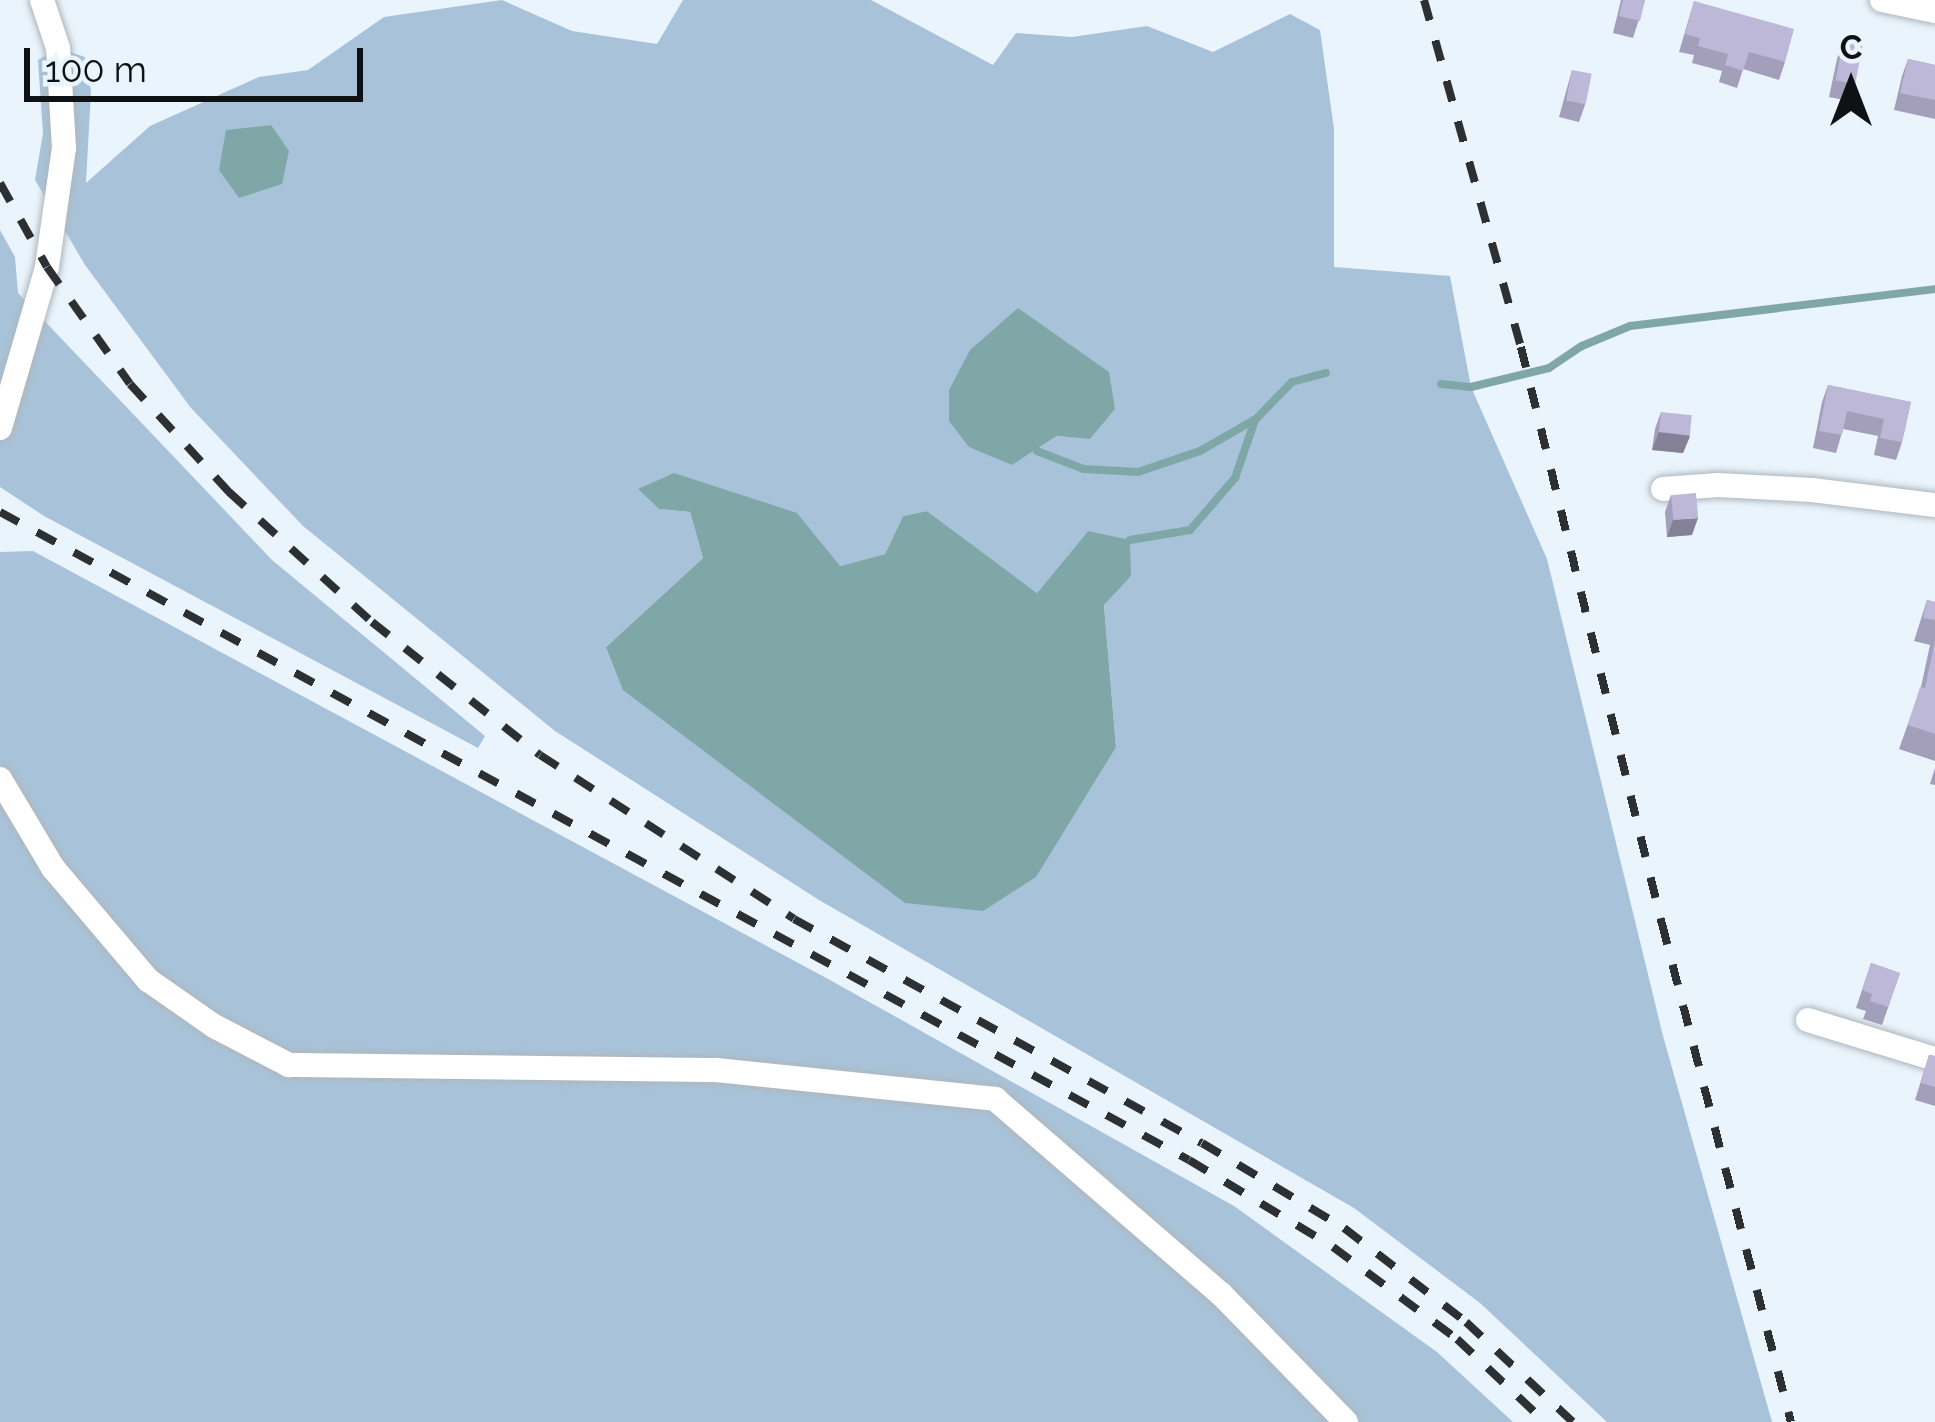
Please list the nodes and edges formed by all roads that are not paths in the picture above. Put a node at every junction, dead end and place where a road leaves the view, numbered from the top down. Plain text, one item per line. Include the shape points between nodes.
1 (42, 0) edge
2 (1882, 0) edge
3 (1935, 11) edge
4 (0, 428) edge
5 (1664, 490) dead end
6 (1935, 505) edge
7 (0, 779) edge
8 (1808, 1020) dead end
9 (1935, 1058) edge
10 (1346, 1422) edge

1 - 4 street via 58,48 64,148 47,267
2 - 3 street
5 - 6 street via 1811,490
7 - 10 street via 52,868 148,980 289,1065 716,1070 995,1099 1221,1294
8 - 9 street

